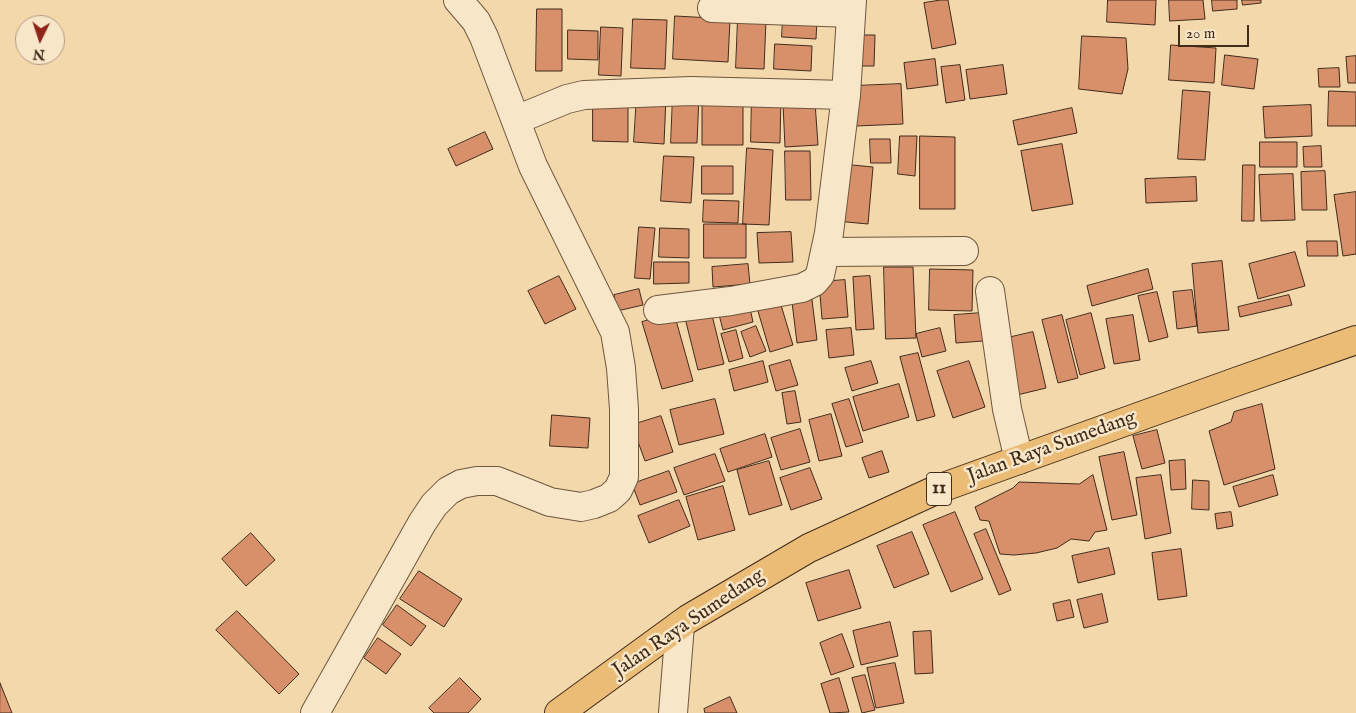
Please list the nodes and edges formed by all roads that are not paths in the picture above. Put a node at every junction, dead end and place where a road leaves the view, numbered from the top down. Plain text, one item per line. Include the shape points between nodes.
1 (458, 0) edge
2 (851, 6) edge
3 (712, 8) dead end
4 (846, 95) junction
5 (516, 120) junction
6 (964, 251) dead end
7 (826, 252) junction
8 (990, 291) dead end
9 (658, 310) dead end
10 (1356, 340) edge
11 (1019, 460) junction
12 (680, 625) junction
13 (315, 713) edge
14 (559, 713) edge
15 (673, 713) edge

1 - 5 street via 476,21 484,37
2 - 3 street
2 - 4 street
4 - 5 street via 691,91 584,95
4 - 7 street
5 - 13 street via 533,166 615,332 624,409 624,476 618,490 609,498 581,507 550,502 497,481 477,480 448,491 422,523
6 - 7 street
7 - 9 street via 820,275 802,288
8 - 11 street via 1007,409
10 - 11 highway, Jalan Raya Sumedang / 11
11 - 12 highway, Jalan Raya Sumedang / 11 via 938,489 809,548
12 - 14 highway, Jalan Raya Sumedang / 11
12 - 15 street

